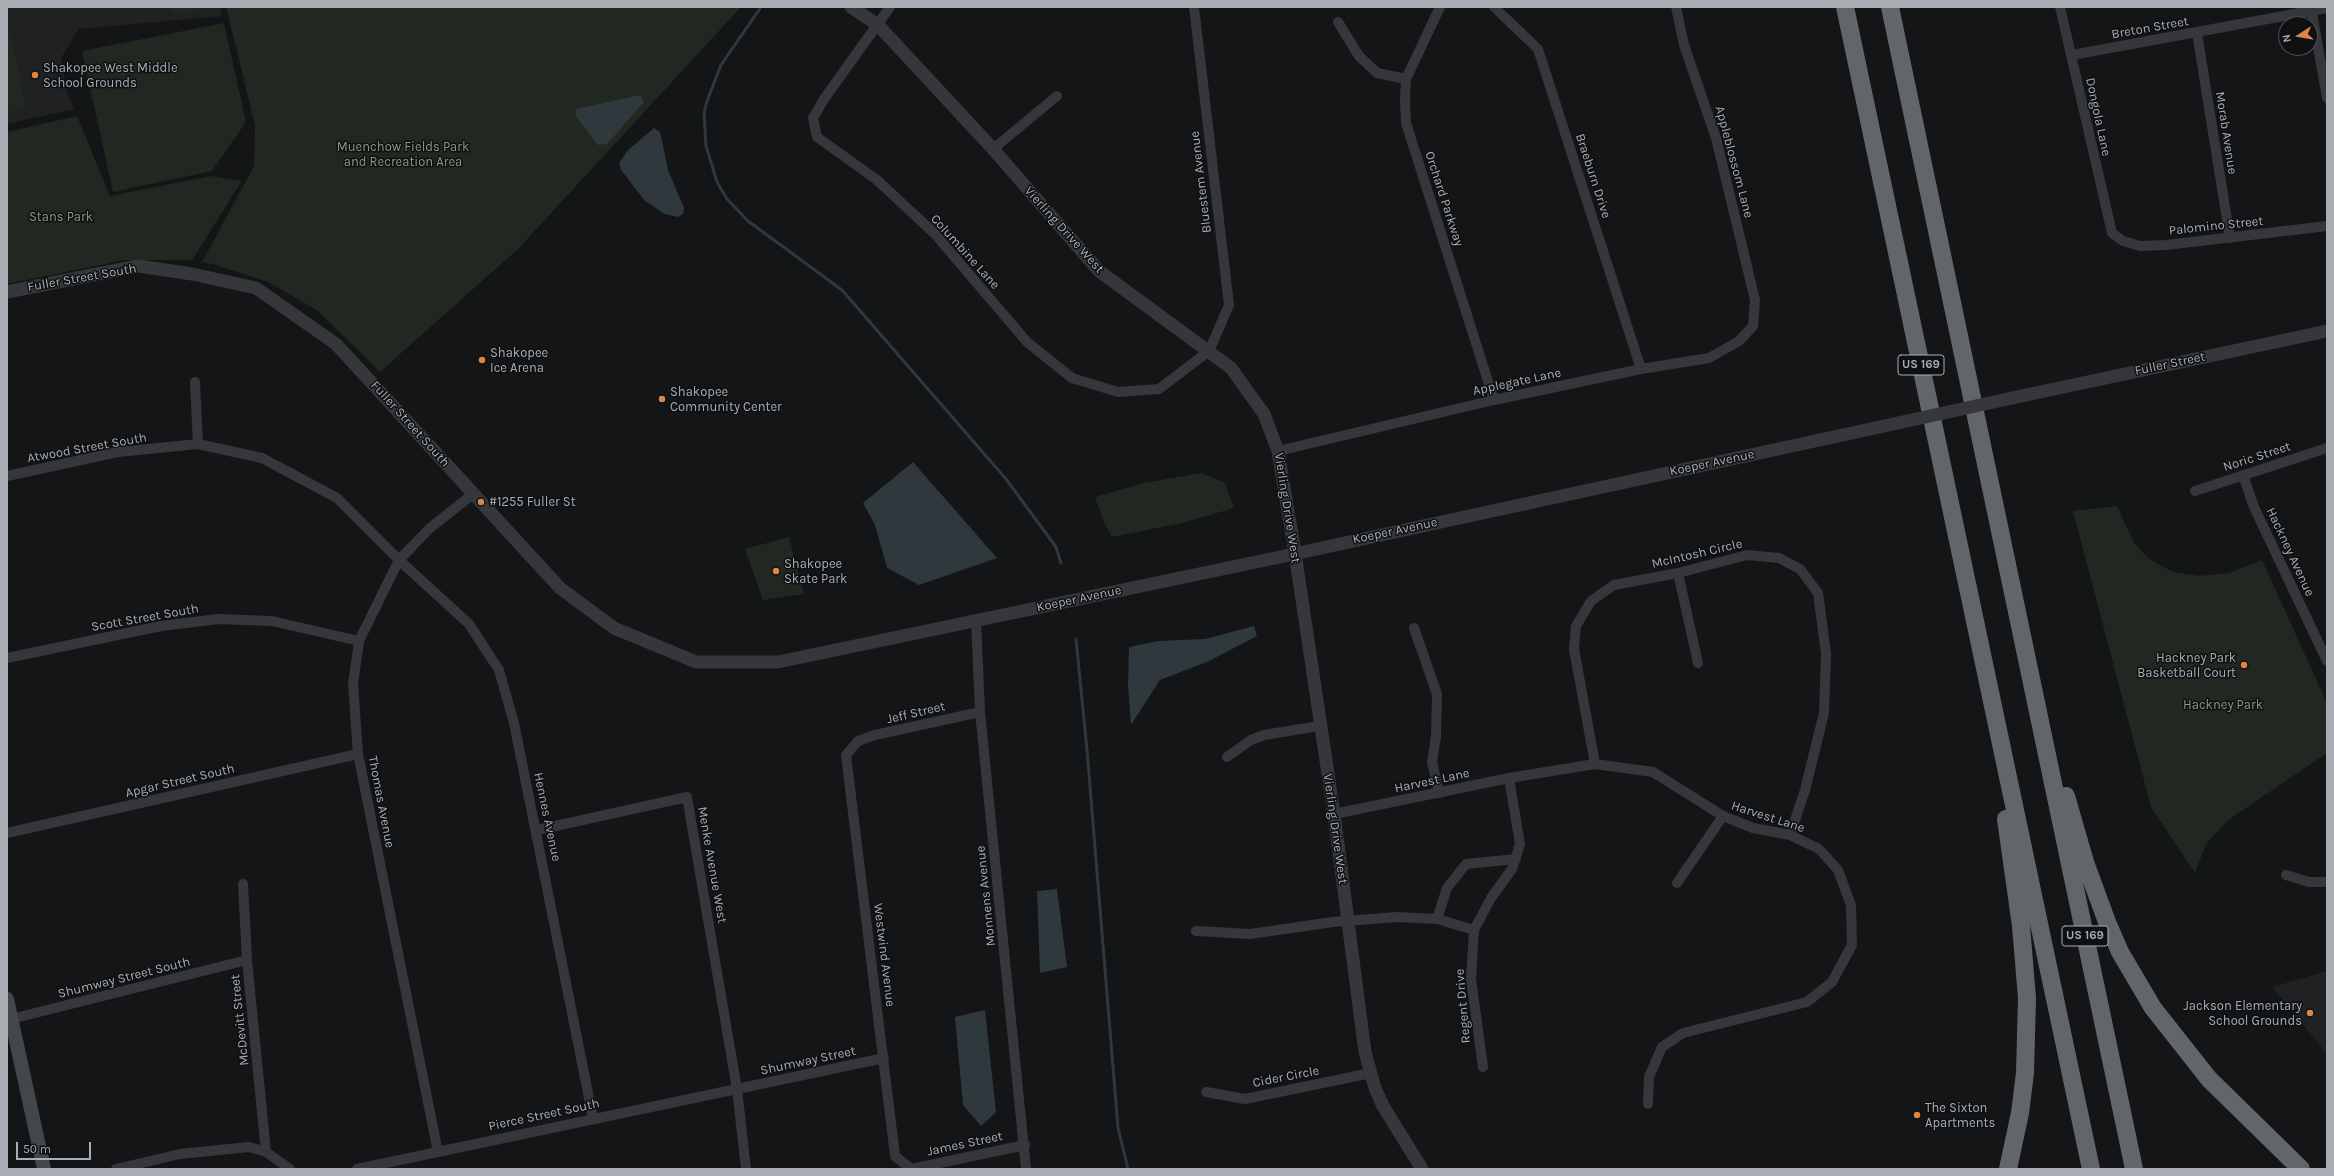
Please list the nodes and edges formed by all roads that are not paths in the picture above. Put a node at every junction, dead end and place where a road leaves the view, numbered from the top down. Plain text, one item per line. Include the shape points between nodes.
1 (851, 7) edge
2 (890, 7) edge
3 (1194, 7) edge
4 (1440, 7) edge
5 (1494, 7) edge
6 (1676, 7) edge
7 (1845, 7) edge
8 (1890, 7) edge
9 (2060, 7) edge
10 (2327, 8) edge
11 (2311, 9) edge
12 (1338, 22) dead end
13 (878, 25) junction
14 (2196, 33) junction
15 (2072, 55) junction
16 (1406, 79) junction
17 (1057, 96) dead end
18 (2327, 98) edge
19 (993, 150) junction
20 (2327, 226) edge
21 (2112, 232) joint
22 (2230, 238) junction
23 (7, 292) edge
24 (1753, 326) joint
25 (2327, 331) edge
26 (1209, 351) junction
27 (1641, 370) junction
28 (195, 382) dead end
29 (2012, 398) joint
30 (1494, 400) junction
31 (198, 444) junction
32 (2327, 448) edge
33 (1278, 451) junction
34 (2243, 475) junction
35 (7, 476) edge
36 (2195, 491) dead end
37 (472, 494) junction
38 (1295, 553) junction
39 (399, 560) junction
40 (1678, 573) junction
41 (976, 620) junction
42 (1414, 628) dead end
43 (359, 641) junction
44 (7, 658) edge
45 (2327, 661) edge
46 (778, 662) joint
47 (1698, 663) dead end
48 (2036, 704) junction
49 (980, 712) junction
50 (1997, 723) junction
51 (1319, 726) junction
52 (858, 741) joint
53 (358, 754) junction
54 (1227, 757) dead end
55 (1595, 764) junction
56 (1509, 778) junction
57 (1439, 793) junction
58 (1334, 814) junction
59 (1723, 816) junction
60 (537, 830) junction
61 (7, 833) edge
62 (1790, 835) junction
63 (1516, 859) junction
64 (2286, 875) dead end
65 (2327, 882) edge
66 (1677, 883) dead end
67 (243, 884) dead end
68 (1437, 919) junction
69 (1347, 920) junction
70 (1474, 930) junction
71 (1196, 931) dead end
72 (247, 960) junction
73 (7, 999) edge
74 (9, 1020) edge
75 (884, 1058) junction
76 (1483, 1067) dead end
77 (1370, 1073) junction
78 (737, 1089) junction
79 (1206, 1092) dead end
80 (1648, 1104) dead end
81 (593, 1118) junction
82 (1024, 1145) junction
83 (266, 1152) junction
84 (438, 1152) junction
85 (283, 1167) edge
86 (44, 1169) edge
87 (116, 1169) edge
88 (357, 1169) edge
89 (746, 1169) edge
90 (911, 1169) edge
91 (1026, 1169) edge
92 (1422, 1169) edge
93 (2008, 1169) edge
94 (2091, 1169) edge
95 (2134, 1169) edge
96 (2301, 1169) edge

1 - 13 street, Vierling Drive West
2 - 13 street, Columbine Lane
3 - 26 street, Bluestem Avenue via 1229,305
4 - 16 street, Orchard Parkway
5 - 27 street, Braeburn Drive via 1538,49
6 - 24 street, Appleblossom Lane via 1684,45 1718,146 1755,300
7 - 50 highway, US 169
8 - 48 highway, US 169
9 - 15 street, Dongola Lane
10 - 11 street, Breton Street
11 - 14 street, Breton Street
11 - 18 street
12 - 16 street via 1359,56 1377,73
13 - 19 street, Vierling Drive West
13 - 26 street, Columbine Lane via 813,118 818,137 877,180 934,234 1027,342 1072,378 1118,392 1159,389
14 - 15 street, Breton Street
14 - 22 street, Morab Avenue
15 - 21 street, Dongola Lane
16 - 30 street, Orchard Parkway via 1406,123
17 - 19 street
19 - 26 street, Vierling Drive West via 1099,272
20 - 22 street, Palomino Street
21 - 22 street, Palomino Street via 2122,241 2140,246
23 - 37 street, Fuller Street South via 138,266 192,274 256,288 336,344
24 - 27 street, Applegate Lane via 1739,341 1709,358
25 - 29 street, Fuller Street
26 - 33 street, Vierling Drive West via 1231,368 1264,414
27 - 30 street, Applegate Lane
28 - 31 street
29 - 38 street, Koeper Avenue, bridge
30 - 33 street, Applegate Lane
31 - 35 street, Atwood Street South via 118,452
31 - 39 street, Atwood Street South via 262,458 337,498
32 - 34 street, Noric Street
33 - 38 street, Vierling Drive West
34 - 36 street, Noric Street
34 - 45 street, Hackney Avenue via 2254,507
37 - 39 street, Thomas Avenue via 430,528
37 - 46 street, Fuller Street South via 560,588 614,628 696,662
38 - 41 street, Koeper Avenue
38 - 51 street, Vierling Drive West
39 - 43 street, Thomas Avenue
39 - 60 street, Hennes Avenue via 469,624 499,670 514,723
40 - 47 street
40 - 55 street, McIntosh Circle via 1614,585 1591,601 1576,626 1574,649
40 - 62 street, McIntosh Circle via 1747,555 1779,558 1800,569 1818,593 1826,654 1824,713 1805,790
41 - 46 street, Koeper Avenue
41 - 49 street, Monnens Avenue
42 - 57 street via 1436,694 1436,736 1432,762
43 - 44 street, Scott Street South via 272,621 218,619 161,626
43 - 53 street, Thomas Avenue via 354,684
48 - 95 highway, US 169
48 - 96 highway via 2096,892 2120,952 2135,980 2191,1059
49 - 52 street, Jeff Street
49 - 82 street, Monnens Avenue
50 - 93 highway via 2000,776 2021,926 2027,998 2025,1073 2020,1113
50 - 94 highway, US 169
51 - 54 street via 1264,735 1251,740
51 - 58 street, Vierling Drive West
52 - 75 street, Westwind Avenue via 846,755
53 - 61 street, Apgar Street South
53 - 84 street, Thomas Avenue
55 - 56 street, Harvest Lane
55 - 59 street, Harvest Lane via 1653,772
56 - 57 street, Harvest Lane
56 - 63 street, Regent Drive via 1520,844
57 - 58 street, Harvest Lane
58 - 69 street, Vierling Drive West
59 - 62 street, Harvest Lane via 1753,828
59 - 66 street
60 - 78 street, Menke Avenue West via 687,797
60 - 81 street, Hennes Avenue
62 - 80 street, Harvest Lane via 1819,849 1838,870 1851,905 1852,945 1832,982 1807,1002 1683,1034 1662,1047 1649,1077
63 - 68 street via 1466,864 1447,888
63 - 70 street, Regent Drive
64 - 65 street via 2309,882
67 - 72 street, McDevitt Street
68 - 69 street via 1397,916
68 - 70 street
69 - 71 street via 1250,934
69 - 77 street, Vierling Drive West
70 - 76 street, Regent Drive via 1471,979
72 - 74 street, Shumway Street South
72 - 83 street, McDevitt Street
73 - 74 main road
74 - 86 main road
75 - 78 street, Shumway Street
75 - 90 street, Westwind Avenue via 895,1156
77 - 79 street, Cider Circle via 1245,1099
77 - 92 street, Vierling Drive West via 1383,1106
78 - 81 street, Pierce Street South
78 - 89 street
81 - 84 street, Pierce Street South
82 - 90 street, James Street
82 - 91 street, Monnens Avenue
83 - 85 street
83 - 87 street via 249,1147 222,1149 180,1154
84 - 88 street, Pierce Street South

